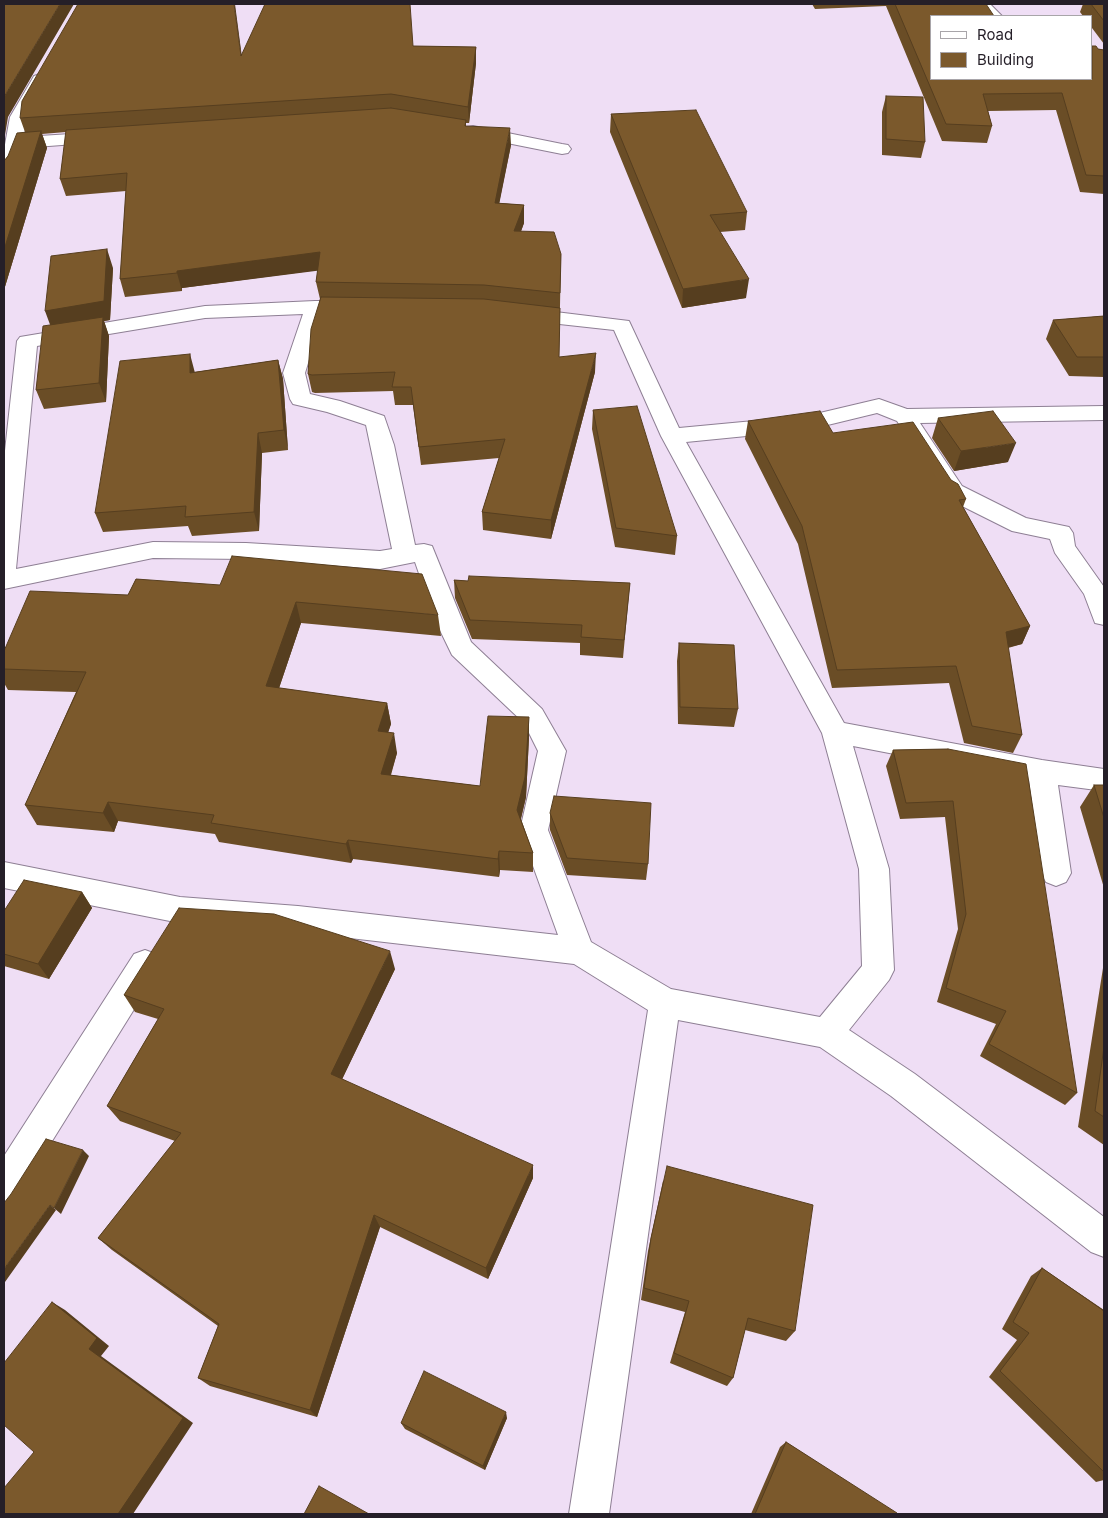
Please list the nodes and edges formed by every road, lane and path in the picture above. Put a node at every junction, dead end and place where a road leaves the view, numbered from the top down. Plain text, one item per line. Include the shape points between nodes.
1 (982, 4) edge
2 (993, 15) edge
3 (46, 68) edge
4 (457, 129) edge
5 (122, 136) edge
6 (15, 143) junction
7 (562, 149) dead end
8 (4, 172) edge
9 (315, 306) junction
10 (372, 307) edge
11 (502, 312) edge
12 (1104, 413) edge
13 (905, 416) junction
14 (672, 436) junction
15 (424, 552) junction
16 (4, 570) edge
17 (4, 580) edge
18 (1104, 616) edge
19 (835, 732) junction
20 (1042, 771) junction
21 (1104, 780) edge
22 (1056, 873) dead end
23 (4, 875) edge
24 (167, 929) junction
25 (579, 951) junction
26 (665, 1003) junction
27 (827, 1033) junction
28 (4, 1187) edge
29 (1104, 1239) edge
30 (590, 1514) edge

1 - 2 street
3 - 6 street via 18,117
4 - 7 street
5 - 6 street
6 - 8 street
9 - 10 street
9 - 15 street via 294,374 301,399 376,421 405,555
9 - 16 street via 205,312 27,340
11 - 14 street via 622,325
12 - 13 street
13 - 14 street via 880,406 807,422
13 - 18 street via 954,492 1020,525 1061,533 1063,547 1095,592
14 - 19 street
15 - 17 street via 380,560 246,551 153,550
15 - 25 street via 461,648 533,716 552,751 534,830
19 - 20 street
19 - 27 street via 874,869 878,970
20 - 21 street
20 - 22 street
23 - 24 street
24 - 25 street via 298,918
24 - 28 street
25 - 26 street
26 - 27 street
26 - 30 street
27 - 29 street via 903,1086

